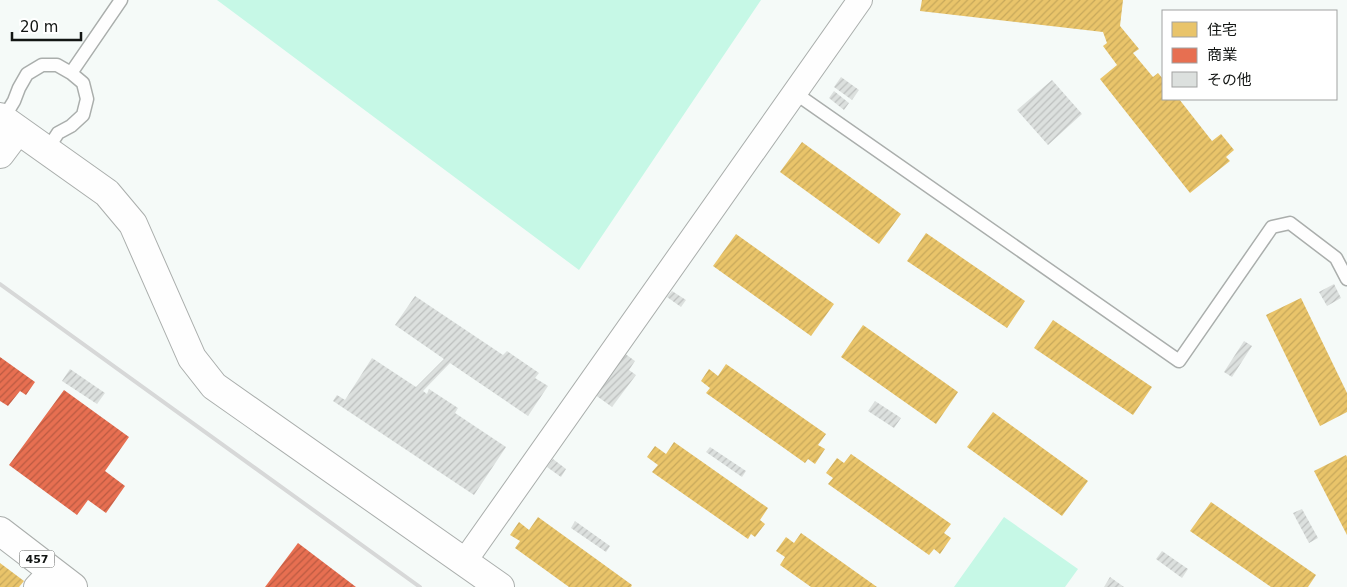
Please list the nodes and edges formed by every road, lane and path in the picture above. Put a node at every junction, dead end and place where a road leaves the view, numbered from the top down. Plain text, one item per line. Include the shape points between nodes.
1 (121, 0) edge
2 (860, 0) edge
3 (71, 73) junction
4 (795, 93) junction
5 (7, 122) edge
6 (47, 150) junction
7 (0, 154) edge
8 (1347, 279) edge
9 (0, 532) edge
10 (464, 562) junction
11 (44, 579) edge
12 (73, 587) edge
13 (500, 587) edge

1 - 3 lane
2 - 4 street
3 - 5 lane via 56,65 42,65 27,74
3 - 6 lane via 83,83 87,99 83,115 58,133
4 - 8 lane via 1179,361 1272,227 1290,223 1336,258
4 - 10 street
5 - 6 main road
5 - 7 main road
6 - 10 main road via 107,193 133,224 192,358 214,386
9 - 11 main road, 457
10 - 13 main road
11 - 12 main road, 457

